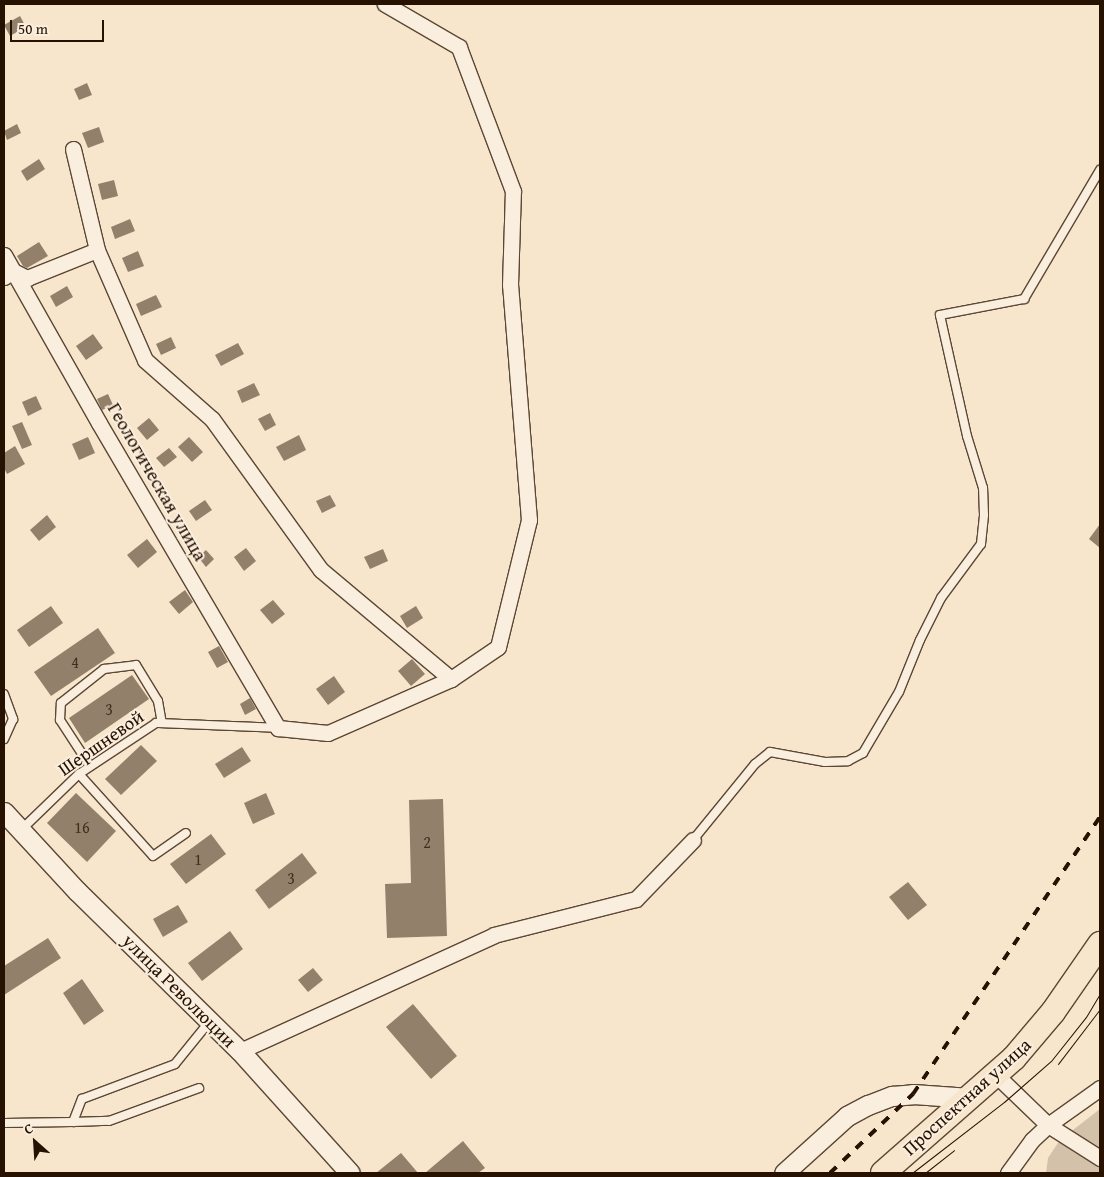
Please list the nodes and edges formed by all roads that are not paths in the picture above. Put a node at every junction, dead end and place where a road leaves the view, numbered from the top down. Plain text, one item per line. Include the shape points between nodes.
1 (385, 4) edge
2 (74, 149) dead end
3 (1100, 170) edge
4 (97, 250) junction
5 (4, 255) edge
6 (9, 274) edge
7 (451, 679) junction
8 (4, 694) edge
9 (162, 723) junction
10 (278, 728) junction
11 (4, 738) edge
12 (90, 766) junction
13 (79, 774) junction
14 (4, 812) edge
15 (20, 831) junction
16 (186, 833) dead end
17 (693, 840) joint
18 (1100, 944) edge
19 (210, 1021) junction
20 (240, 1051) junction
21 (995, 1074) junction
22 (199, 1088) dead end
23 (1100, 1088) edge
24 (970, 1098) junction
25 (73, 1122) junction
26 (4, 1124) edge
27 (1048, 1125) junction
28 (1100, 1158) edge
29 (350, 1173) edge
30 (784, 1173) edge
31 (883, 1173) edge
32 (1008, 1173) edge

1 - 7 street via 458,47 513,191 510,285 529,520 498,647
2 - 4 street
3 - 17 lane via 1024,298 940,315 967,436 984,488 981,544 942,598 920,640 899,692 864,753 848,761 824,762 770,752 755,764
4 - 6 street via 27,278
4 - 7 street via 145,360 212,420 321,570
5 - 6 street, Геологическая улица
6 - 10 street, Геологическая улица
7 - 10 street via 328,733
8 - 11 lane via 14,719
9 - 10 lane, Шершневой
9 - 12 lane, Шершневой via 156,723
9 - 12 lane via 158,701 136,665 104,669 61,703 60,720
12 - 13 lane, Шершневой
13 - 15 lane, Шершневой
13 - 16 lane via 153,856
14 - 15 street, улица Революции
15 - 19 street, улица Революции
17 - 20 street via 636,899 494,934
18 - 21 main road, Проспектная улица via 1035,1036
19 - 20 street, улица Революции
19 - 25 lane via 175,1064 82,1099
20 - 29 street, улица Революции
21 - 24 main road, Проспектная улица
21 - 27 street
22 - 25 lane via 110,1120
23 - 27 street
24 - 30 street via 912,1094 868,1104 847,1116
24 - 31 main road, Проспектная улица
25 - 26 lane
27 - 28 street
27 - 32 street via 1032,1140

